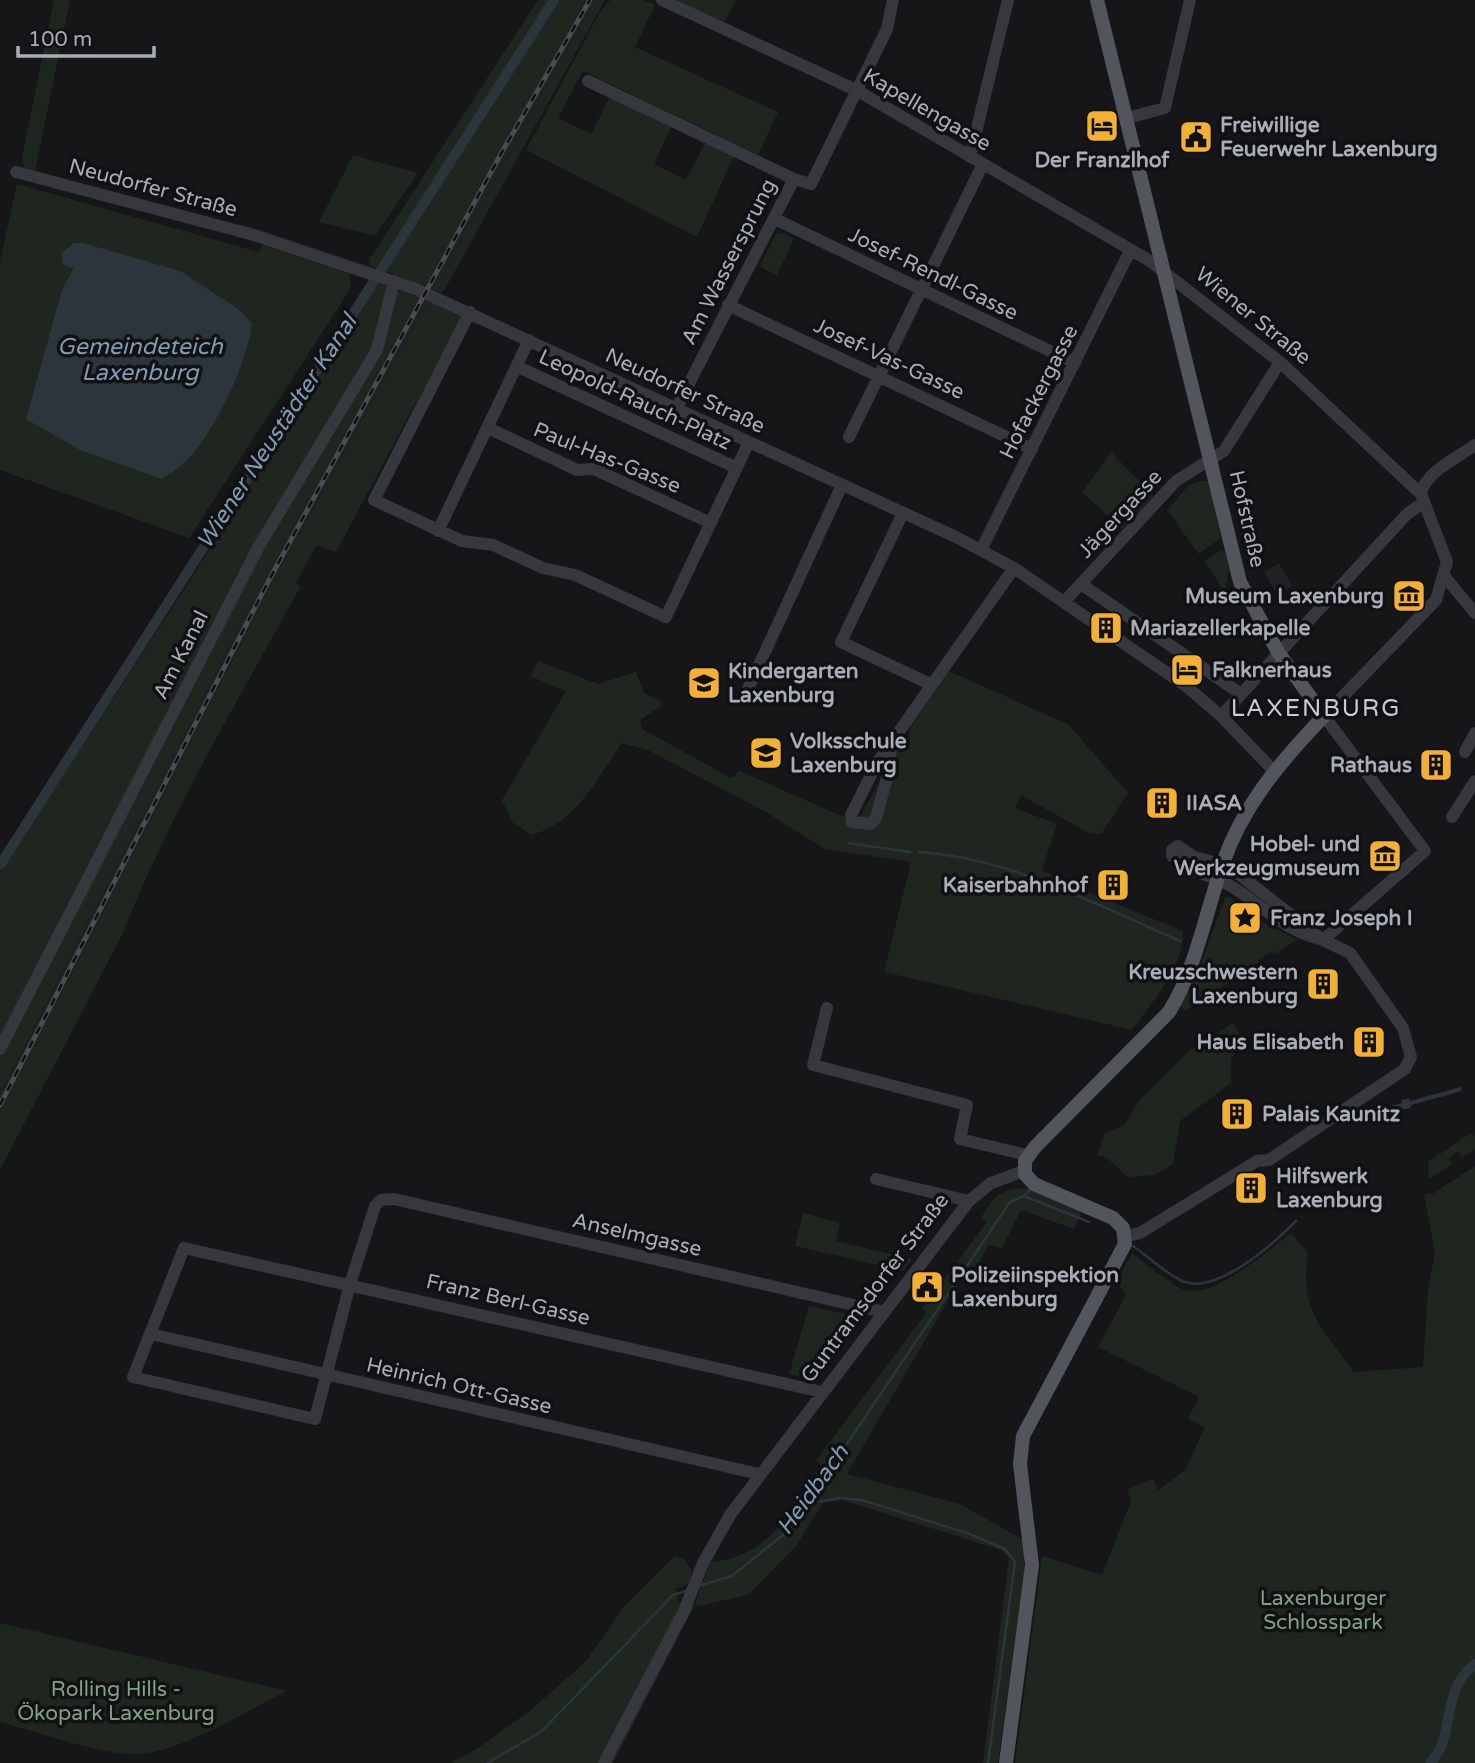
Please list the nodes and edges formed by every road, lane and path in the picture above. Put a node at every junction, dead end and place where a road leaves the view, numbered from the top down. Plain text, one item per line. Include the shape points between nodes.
1 (662, 0) edge
2 (1008, 0) edge
3 (1097, 0) edge
4 (1190, 0) edge
5 (890, 1) edge
6 (588, 80) dead end
7 (858, 91) junction
8 (1127, 118) junction
9 (970, 157) junction
10 (983, 164) junction
11 (16, 172) dead end
12 (794, 179) junction
13 (775, 219) junction
14 (1130, 251) junction
15 (1163, 271) junction
16 (388, 279) junction
17 (921, 290) junction
18 (728, 305) junction
19 (470, 312) junction
20 (529, 340) junction
21 (1280, 362) junction
22 (1075, 363) junction
23 (518, 367) junction
24 (880, 376) junction
25 (676, 408) junction
26 (488, 428) junction
27 (849, 437) dead end
28 (749, 442) junction
29 (1475, 445) edge
30 (1032, 449) junction
31 (1211, 458) junction
32 (737, 468) junction
33 (842, 485) junction
34 (1422, 499) junction
35 (903, 513) junction
36 (711, 523) junction
37 (438, 531) junction
38 (981, 550) junction
39 (1014, 568) junction
40 (1445, 577) junction
41 (1081, 584) junction
42 (1064, 603) junction
43 (1475, 613) edge
44 (1278, 652) junction
45 (932, 685) junction
46 (747, 691) dead end
47 (1241, 694) junction
48 (1221, 716) junction
49 (1324, 716) junction
50 (1475, 733) edge
51 (891, 745) junction
52 (1465, 752) dead end
53 (1273, 770) junction
54 (1475, 780) edge
55 (1451, 817) dead end
56 (1222, 864) junction
57 (1217, 881) junction
58 (1323, 940) junction
59 (827, 1007) dead end
60 (0, 1048) edge
61 (1027, 1155) junction
62 (1024, 1171) junction
63 (876, 1179) dead end
64 (969, 1201) junction
65 (1125, 1236) junction
66 (350, 1284) junction
67 (884, 1312) junction
68 (151, 1334) junction
69 (326, 1376) junction
70 (822, 1392) junction
71 (759, 1474) junction
72 (604, 1763) edge
73 (1006, 1763) edge

1 - 7 street, Kapellengasse
2 - 9 street
3 - 8 main road, Wiener Straße
4 - 8 street via 1165,108
5 - 7 street, Am Wassersprung via 887,29
6 - 12 street
7 - 9 street, Kapellengasse
7 - 12 street, Am Wassersprung via 811,184
8 - 15 main road, Wiener Straße
9 - 10 street, Kapellengasse
10 - 14 street, Kapellengasse
10 - 17 street
11 - 16 street, Neudorfer Straße via 254,235
12 - 13 street, Am Wassersprung
13 - 17 street, Josef-Rendl-Gasse
13 - 18 street, Am Wassersprung
14 - 15 street, Kapellengasse
14 - 22 street, Hofackergasse
15 - 21 street, Wiener Straße
15 - 31 main road, Hofstraße
16 - 19 street, Neudorfer Straße
16 - 60 street, Am Kanal via 377,350 259,546
17 - 22 street, Josef-Rendl-Gasse
17 - 24 street
18 - 24 street, Josef-Vas-Gasse
18 - 25 street, Am Wassersprung
19 - 20 street, Neudorfer Straße
19 - 37 street via 374,500
20 - 23 street
20 - 25 street, Neudorfer Straße
21 - 31 street, Jägergasse via 1224,452
21 - 34 street, Wiener Straße
22 - 30 street, Hofackergasse
23 - 26 street
23 - 32 street, Leopold-Rauch-Platz
24 - 27 street
24 - 30 street, Josef-Vas-Gasse
25 - 28 street, Neudorfer Straße
26 - 36 street, Paul-Has-Gasse via 577,470 594,470
26 - 37 street
28 - 32 street
28 - 33 street, Neudorfer Straße
29 - 34 street via 1430,477 1423,485
30 - 38 street, Hofackergasse
31 - 41 street, Jägergasse via 1175,481
31 - 44 main road, Hofstraße via 1240,582
32 - 36 street
33 - 35 street, Neudorfer Straße
33 - 46 street
34 - 40 street, Wiener Straße via 1445,554
34 - 44 street
35 - 38 street, Neudorfer Straße
35 - 45 street via 841,642
36 - 37 street via 666,617 575,575 542,568 494,545 462,541
38 - 39 street, Neudorfer Straße
39 - 42 street, Neudorfer Straße
39 - 45 street
40 - 43 street
40 - 49 street via 1436,600
41 - 42 street, Jägergasse
41 - 47 street
42 - 48 street, Neudorfer Straße via 1130,646
44 - 47 street
44 - 49 main road, Hofstraße
45 - 51 street
47 - 48 street
48 - 53 street, Neudorfer Straße
49 - 53 main road
49 - 58 street, Hofstraße via 1425,851
50 - 52 street
51 - 51 street via 890,770 876,818 870,824 852,822 851,815 877,763
53 - 56 main road
54 - 55 street
56 - 57 main road
56 - 57 street via 1194,857 1178,846 1170,853 1184,867
56 - 58 street
57 - 58 street via 1232,886 1298,934
57 - 61 main road via 1182,990 1169,1012
58 - 65 street via 1350,954 1403,1028 1411,1057 1405,1069 1269,1160 1257,1161 1140,1233
59 - 61 street via 813,1065 967,1105 960,1139
61 - 62 main road
62 - 64 street, Guntramsdorfer Straße via 991,1183
62 - 65 main road via 1034,1184 1113,1218
63 - 64 street
64 - 67 street, Guntramsdorfer Straße
65 - 73 main road via 1122,1255 1023,1436 1020,1464 1032,1565
66 - 67 street, Anselmgasse via 375,1206 381,1200 394,1199
66 - 68 street, Franz Berl-Gasse via 184,1248
66 - 69 street
66 - 70 street, Franz Berl-Gasse
67 - 70 street, Guntramsdorfer Straße
68 - 69 street, Heinrich Ott-Gasse
68 - 69 street via 133,1377 315,1419
69 - 71 street, Heinrich Ott-Gasse
70 - 71 street, Guntramsdorfer Straße
71 - 72 street, Guntramsdorfer Straße via 703,1563 691,1597

